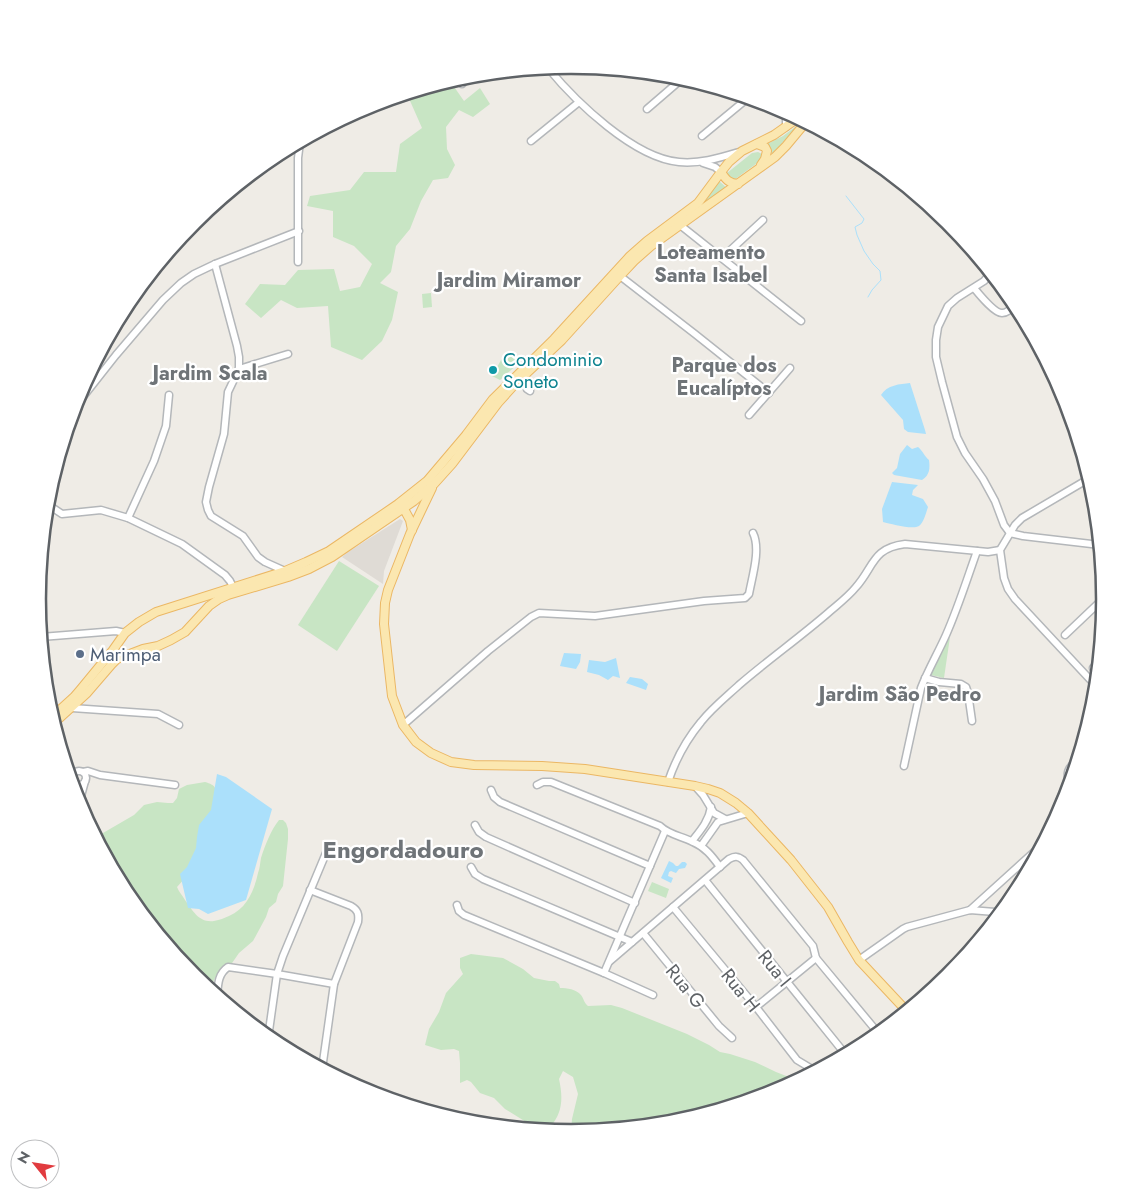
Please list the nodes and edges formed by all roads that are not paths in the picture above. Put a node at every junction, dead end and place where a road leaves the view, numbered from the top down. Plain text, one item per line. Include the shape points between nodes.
1 (553, 75) edge
2 (676, 84) edge
3 (579, 102) junction
4 (742, 103) edge
5 (647, 109) dead end
6 (786, 120) edge
7 (792, 123) edge
8 (786, 127) junction
9 (802, 127) edge
10 (702, 136) dead end
11 (530, 141) dead end
12 (757, 144) junction
13 (299, 151) edge
14 (742, 151) junction
15 (702, 162) junction
16 (759, 168) junction
17 (721, 172) junction
18 (738, 184) junction
19 (763, 220) dead end
20 (680, 225) junction
21 (299, 231) junction
22 (722, 258) junction
23 (298, 262) dead end
24 (215, 264) junction
25 (620, 276) junction
26 (986, 278) edge
27 (974, 288) junction
28 (1009, 310) edge
29 (801, 321) dead end
30 (288, 354) dead end
31 (790, 368) dead end
32 (239, 369) junction
33 (91, 386) edge
34 (769, 393) junction
35 (169, 395) dead end
36 (750, 415) dead end
37 (430, 482) junction
38 (1083, 482) edge
39 (54, 509) edge
40 (404, 509) junction
41 (419, 515) junction
42 (408, 516) junction
43 (128, 518) junction
44 (412, 530) junction
45 (753, 533) dead end
46 (1010, 533) junction
47 (1094, 544) edge
48 (1000, 550) junction
49 (977, 551) junction
50 (285, 571) junction
51 (234, 590) junction
52 (204, 596) junction
53 (1097, 605) edge
54 (209, 606) junction
55 (125, 633) junction
56 (1065, 635) dead end
57 (47, 636) edge
58 (925, 678) junction
59 (1090, 681) edge
60 (72, 708) junction
61 (58, 711) edge
62 (60, 718) edge
63 (972, 721) dead end
64 (179, 725) dead end
65 (403, 725) junction
66 (904, 766) dead end
67 (76, 773) edge
68 (77, 775) edge
69 (83, 776) junction
70 (668, 782) junction
71 (80, 785) edge
72 (174, 785) dead end
73 (537, 785) dead end
74 (695, 786) junction
75 (82, 789) edge
76 (491, 790) dead end
77 (711, 808) junction
78 (748, 813) junction
79 (725, 819) junction
80 (475, 825) dead end
81 (665, 831) junction
82 (692, 841) junction
83 (701, 846) junction
84 (326, 853) dead end
85 (1029, 856) edge
86 (650, 866) junction
87 (720, 866) junction
88 (470, 867) dead end
89 (705, 880) junction
90 (310, 890) junction
91 (635, 903) junction
92 (457, 905) dead end
93 (673, 907) junction
94 (970, 910) junction
95 (993, 912) edge
96 (643, 933) junction
97 (620, 937) junction
98 (632, 942) junction
99 (816, 958) junction
100 (860, 960) junction
101 (610, 961) junction
102 (604, 973) junction
103 (277, 974) junction
104 (786, 982) junction
105 (334, 984) junction
106 (218, 988) edge
107 (653, 995) dead end
108 (756, 1007) junction
109 (902, 1007) edge
110 (269, 1028) edge
111 (875, 1028) edge
112 (732, 1038) dead end
113 (841, 1049) edge
114 (323, 1062) edge
115 (810, 1068) edge

1 - 3 street
2 - 5 street
3 - 11 street
3 - 15 street via 645,152 661,159
4 - 10 street
6 - 8 street
7 - 8 main road
8 - 12 main road
9 - 16 main road via 775,157
12 - 14 main road
12 - 16 main road via 767,151
13 - 21 street
14 - 15 street
14 - 17 main road
15 - 17 street
16 - 18 main road
17 - 18 main road via 731,183
17 - 37 main road via 698,203 630,256 508,383
18 - 20 main road
19 - 22 street
20 - 22 street
20 - 25 main road via 651,246
21 - 23 street
21 - 24 street
22 - 29 street
24 - 32 street via 237,346
24 - 33 street via 181,283 163,300
25 - 34 street
25 - 37 main road via 562,340 498,403 452,464
26 - 27 street
27 - 28 street via 999,313
27 - 46 street via 957,298 945,311 938,327 936,357 958,437
30 - 32 street
31 - 34 street
32 - 50 street via 228,392 224,434 206,502 211,516 243,536 265,562
34 - 36 street
35 - 43 street via 166,426 154,462
37 - 40 main road
37 - 41 main road
37 - 50 main road via 329,551
38 - 46 street via 1022,518
39 - 43 street via 62,514 101,510
40 - 42 main road
40 - 51 main road via 309,569
41 - 42 main road
41 - 44 main road
42 - 44 main road
43 - 51 street via 182,544 225,575
44 - 65 main road via 384,603 392,696
45 - 65 street via 757,550 747,596 595,616 539,613 488,651
46 - 47 street
46 - 48 street
48 - 49 street
48 - 59 street via 1008,589
49 - 58 street via 949,628
49 - 70 street via 905,544 885,550 877,556 856,588 715,706 688,740
50 - 51 main road
51 - 52 main road
51 - 54 main road
52 - 54 main road
52 - 55 main road via 156,612
53 - 56 street
54 - 60 main road via 185,632 158,646 117,660
55 - 57 street
55 - 61 main road via 86,684
58 - 63 street via 966,687
58 - 66 street
60 - 62 main road
60 - 64 street via 158,714
65 - 70 main road via 430,753 451,762 585,769
67 - 69 street
68 - 69 street
69 - 71 street via 84,784
69 - 72 street via 88,771
69 - 75 street
70 - 74 main road
73 - 81 street via 551,782 660,826
74 - 77 street
74 - 78 main road via 720,793
76 - 86 street via 500,802
77 - 79 street
77 - 82 street via 710,816
78 - 79 street
78 - 100 main road via 828,907
79 - 83 street via 718,822
80 - 91 street via 486,837
81 - 82 street
81 - 86 street
82 - 83 street
83 - 87 street
84 - 90 street
85 - 94 street
86 - 91 street
87 - 89 street
87 - 99 street via 734,856 743,860 813,946
88 - 97 street via 484,880
89 - 93 street
89 - 104 street, Rua I
90 - 103 street
90 - 105 street via 351,906 359,916
91 - 97 street
92 - 102 street via 464,915
93 - 96 street
93 - 108 street, Rua H
94 - 95 street
94 - 100 street via 903,929
96 - 98 street
96 - 112 street, Rua G via 718,1026
97 - 98 street
97 - 101 street
98 - 101 street
99 - 104 street
99 - 111 street
100 - 109 main road
101 - 102 street
102 - 107 street
103 - 105 street
103 - 106 street via 228,967 222,971
103 - 110 street
104 - 108 street
104 - 113 street, Rua I
105 - 114 street
108 - 115 street, Rua H via 797,1060

